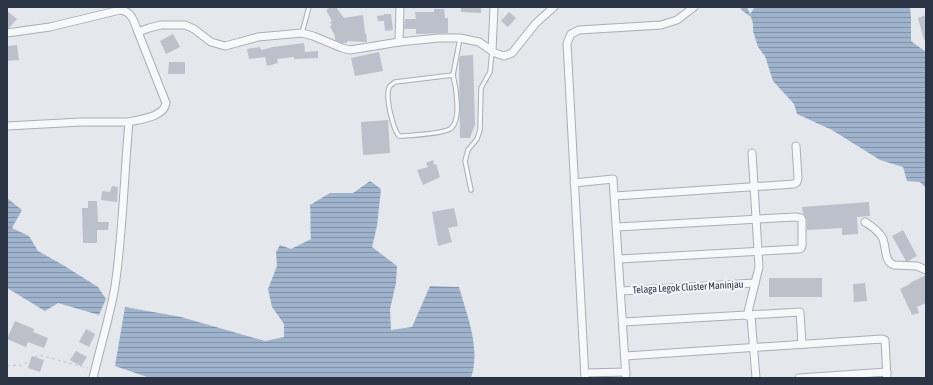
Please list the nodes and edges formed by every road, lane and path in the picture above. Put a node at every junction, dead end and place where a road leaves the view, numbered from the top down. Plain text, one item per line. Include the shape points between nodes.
1 (309, 7) edge
2 (400, 7) edge
3 (494, 7) edge
4 (554, 7) edge
5 (694, 7) edge
6 (138, 32) junction
7 (7, 33) edge
8 (302, 33) junction
9 (460, 38) junction
10 (399, 42) junction
11 (492, 51) junction
12 (453, 75) junction
13 (129, 122) junction
14 (7, 126) edge
15 (796, 146) dead end
16 (752, 153) dead end
17 (574, 183) junction
18 (754, 186) junction
19 (471, 190) dead end
20 (615, 196) junction
21 (756, 219) junction
22 (865, 222) dead end
23 (617, 228) junction
24 (758, 251) junction
25 (619, 259) junction
26 (926, 270) edge
27 (755, 283) junction
28 (621, 291) junction
29 (749, 316) junction
30 (623, 322) junction
31 (802, 344) junction
32 (753, 347) junction
33 (625, 356) junction
34 (7, 366) edge
35 (95, 370) junction
36 (626, 375) edge
37 (887, 375) edge
38 (585, 376) edge
39 (93, 378) edge
40 (756, 378) edge
41 (799, 378) edge

1 - 8 lane
2 - 10 street
3 - 11 street
4 - 11 street via 536,23 509,55 501,56
5 - 17 street via 677,20 661,25 579,30 571,34 566,43
6 - 7 street via 129,13 120,10 50,27
6 - 8 street via 161,25 185,25 211,42 225,46 258,37
6 - 13 street via 166,103 164,109 157,114
8 - 10 street via 347,50
9 - 10 street
9 - 11 street via 479,42
9 - 12 lane
11 - 19 lane via 490,72 481,88 480,130 477,139 468,150 465,161
12 - 12 lane via 457,95 454,125 443,131 399,136 394,128 389,105 387,92 390,86 395,82
13 - 14 street
13 - 35 street via 115,286
15 - 18 street via 797,182
16 - 18 street
17 - 20 street via 613,179
17 - 38 street
18 - 20 street
18 - 21 street
20 - 23 street
21 - 23 street
21 - 24 street
21 - 24 street via 795,217 802,220 801,248
22 - 26 street via 881,235 890,264 917,266
23 - 25 street
24 - 25 street
24 - 27 street via 759,267
25 - 28 street
27 - 28 street, Telaga Legok Cluster Maninjau
27 - 29 street
28 - 30 street
29 - 30 street
29 - 31 street via 800,312
29 - 32 street
30 - 33 street
31 - 32 street
31 - 37 street via 885,340
32 - 33 street
32 - 40 street
33 - 36 street
34 - 35 path via 22,365 39,355
35 - 39 street
36 - 38 street
37 - 41 street

